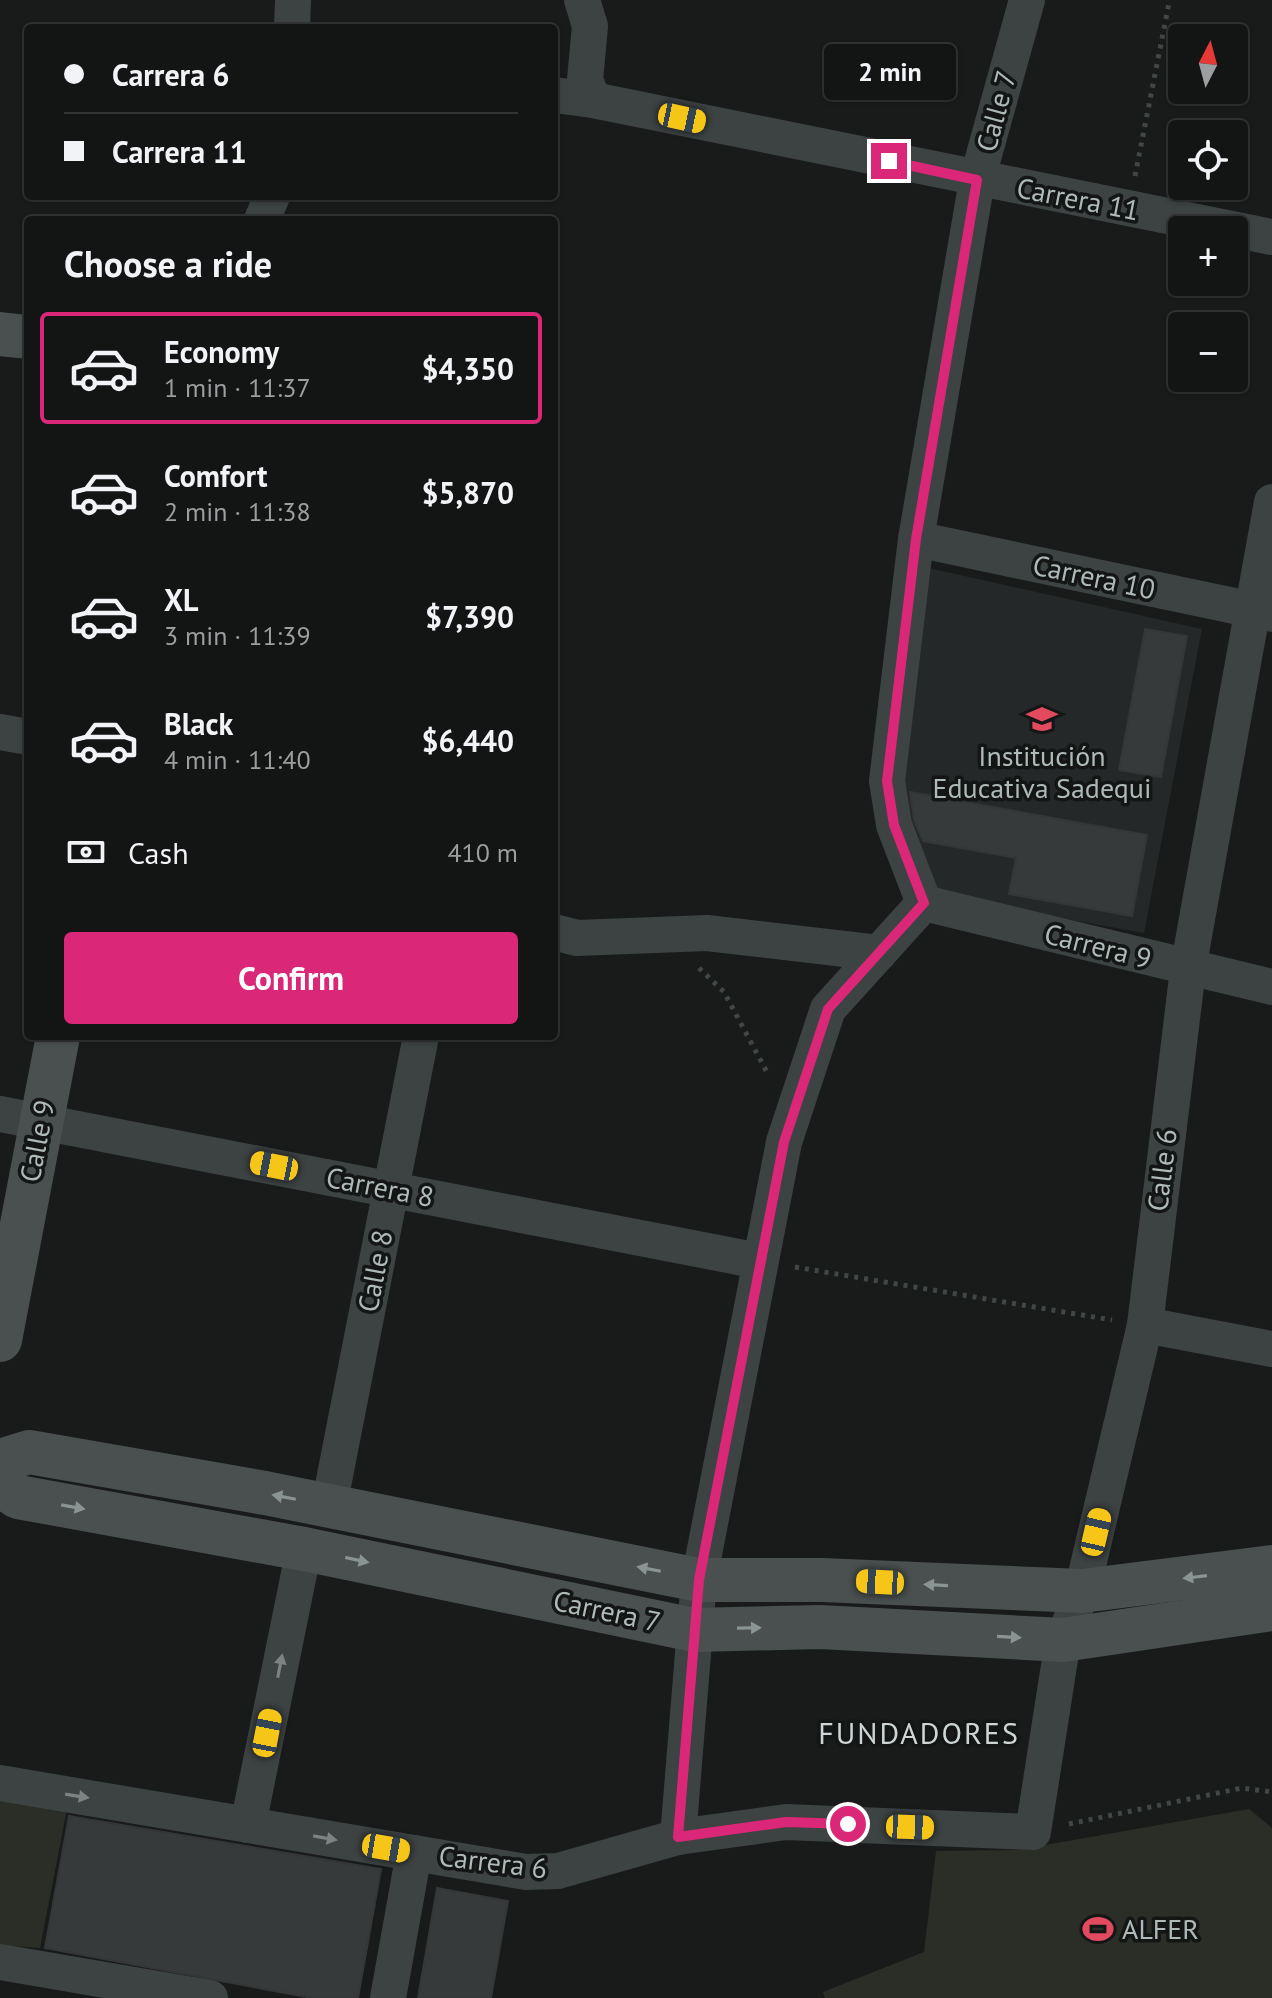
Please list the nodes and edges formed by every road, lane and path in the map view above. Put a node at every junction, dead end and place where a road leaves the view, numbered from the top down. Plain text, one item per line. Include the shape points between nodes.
1 (293, 0) edge
2 (582, 0) edge
3 (1027, 0) edge
4 (1169, 3) dead end
5 (292, 24) edge
6 (558, 96) edge
7 (593, 100) junction
8 (977, 180) junction
9 (1129, 208) junction
10 (1272, 237) edge
11 (0, 334) edge
12 (24, 337) edge
13 (1272, 502) edge
14 (916, 539) junction
15 (1261, 612) edge
16 (0, 732) edge
17 (24, 736) edge
18 (924, 903) junction
19 (558, 933) edge
20 (879, 953) junction
21 (694, 963) dead end
22 (1188, 969) junction
23 (1272, 987) edge
24 (56, 1040) edge
25 (420, 1040) edge
26 (20, 1118) edge
27 (788, 1129) junction
28 (391, 1189) junction
29 (759, 1261) junction
30 (1145, 1325) junction
31 (0, 1340) edge
32 (1272, 1349) edge
33 (0, 1461) edge
34 (0, 1485) edge
35 (329, 1506) junction
36 (304, 1549) junction
37 (1272, 1567) edge
38 (699, 1580) junction
39 (1082, 1591) junction
40 (1272, 1609) edge
41 (694, 1630) junction
42 (1063, 1640) junction
43 (0, 1783) edge
44 (1272, 1792) edge
45 (248, 1825) junction
46 (1033, 1832) junction
47 (678, 1837) junction
48 (414, 1853) junction
49 (0, 1962) edge
50 (210, 1998) edge
51 (388, 1998) edge

1 - 5 street
2 - 7 street via 590,26 585,80
3 - 8 street, Calle 7
4 - 9 path
6 - 7 street, Carrera 11
7 - 8 street, Carrera 11
8 - 9 street, Carrera 11
8 - 14 street, Calle 7
9 - 10 street, Carrera 11
11 - 12 main road
13 - 15 street, Calle 6
14 - 15 street, Carrera 10
14 - 18 street, Calle 7 via 887,781 894,825
15 - 22 street, Calle 6
16 - 17 street
18 - 20 street
18 - 22 street, Carrera 9
19 - 20 street via 577,938 707,933
20 - 27 street via 828,1009
21 - 27 path via 724,992 779,1094
22 - 23 street, Carrera 9
22 - 30 street, Calle 6
24 - 26 main road, Calle 9
25 - 28 street, Calle 8
26 - 28 street, Carrera 8
26 - 31 main road, Calle 9
27 - 29 street
28 - 29 street, Carrera 8
28 - 35 street, Calle 8
29 - 30 path
29 - 38 street
30 - 32 street
30 - 39 street, Calle 6
35 -> 33 main road, Carrera 7 via 29,1452
34 -> 36 main road, Carrera 7 via 18,1497
38 -> 35 main road, Carrera 7
36 -> 41 main road, Carrera 7
45 -> 36 street
37 -> 39 main road, Carrera 7
39 -> 38 main road, Carrera 7
38 - 41 street
39 - 42 street, Calle 6
40 - 42 main road, Carrera 7
41 -> 42 main road, Carrera 7 via 820,1627
41 - 47 street
42 - 46 street, Calle 6
43 -> 45 street, Carrera 6
44 - 46 path via 1242,1788
45 -> 48 street, Carrera 6
46 - 47 street, Carrera 6 via 786,1822
47 - 48 street, Carrera 6 via 558,1871 526,1872
48 - 51 street
49 - 50 street

